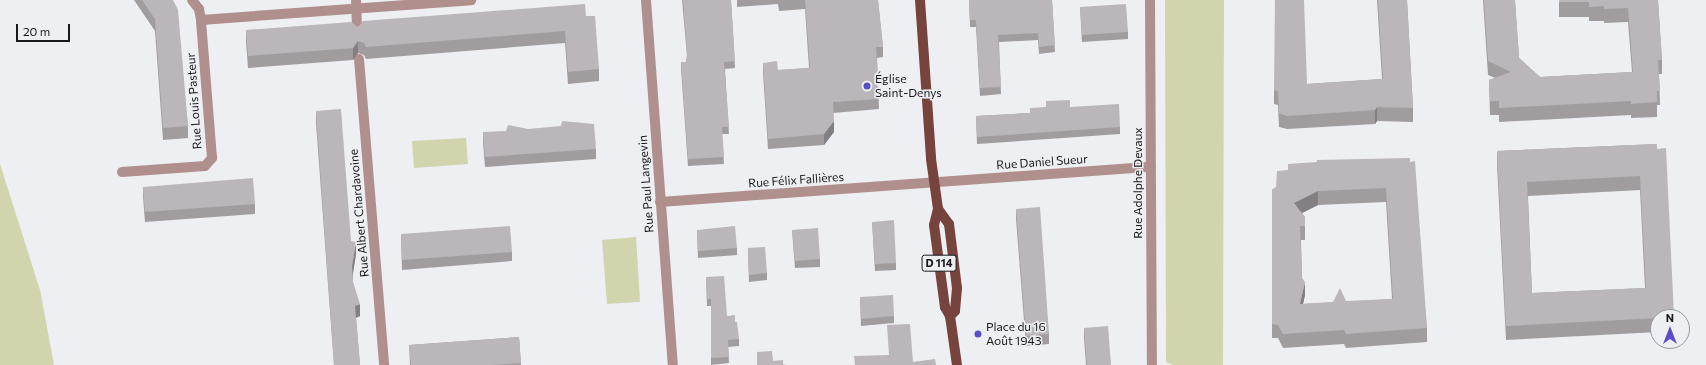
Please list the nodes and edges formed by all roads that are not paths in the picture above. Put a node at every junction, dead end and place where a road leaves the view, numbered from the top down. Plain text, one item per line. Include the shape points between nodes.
1 (192, 0) edge
2 (471, 0) edge
3 (646, 0) edge
4 (920, 0) edge
5 (1150, 0) edge
6 (356, 4) edge
7 (201, 20) junction
8 (357, 33) edge
9 (359, 59) dead end
10 (1152, 167) junction
11 (122, 172) dead end
12 (934, 183) junction
13 (660, 202) junction
14 (938, 209) junction
15 (950, 316) junction
16 (384, 365) edge
17 (673, 365) edge
18 (957, 365) edge
19 (1152, 365) edge

1 - 7 street, Rue Louis Pasteur via 199,9
2 - 6 street
3 - 13 street, Rue Paul Langevin
4 - 12 main road, D 114
5 - 10 street, Rue Adolphe Devaux
6 - 7 street
6 - 8 street
7 - 11 street, Rue Louis Pasteur via 212,158 205,166
9 - 16 street, Rue Albert Chardavoine
10 - 12 street, Rue Daniel Sueur
10 - 19 street, Rue Adolphe Devaux
12 - 13 street, Rue Félix Fallières
12 - 14 main road, D 114
13 - 17 street, Rue Paul Langevin
14 - 15 main road, D 114 via 934,225 945,307
14 - 15 main road, D 114 via 949,224 957,288 955,310
15 - 18 main road, D 114

